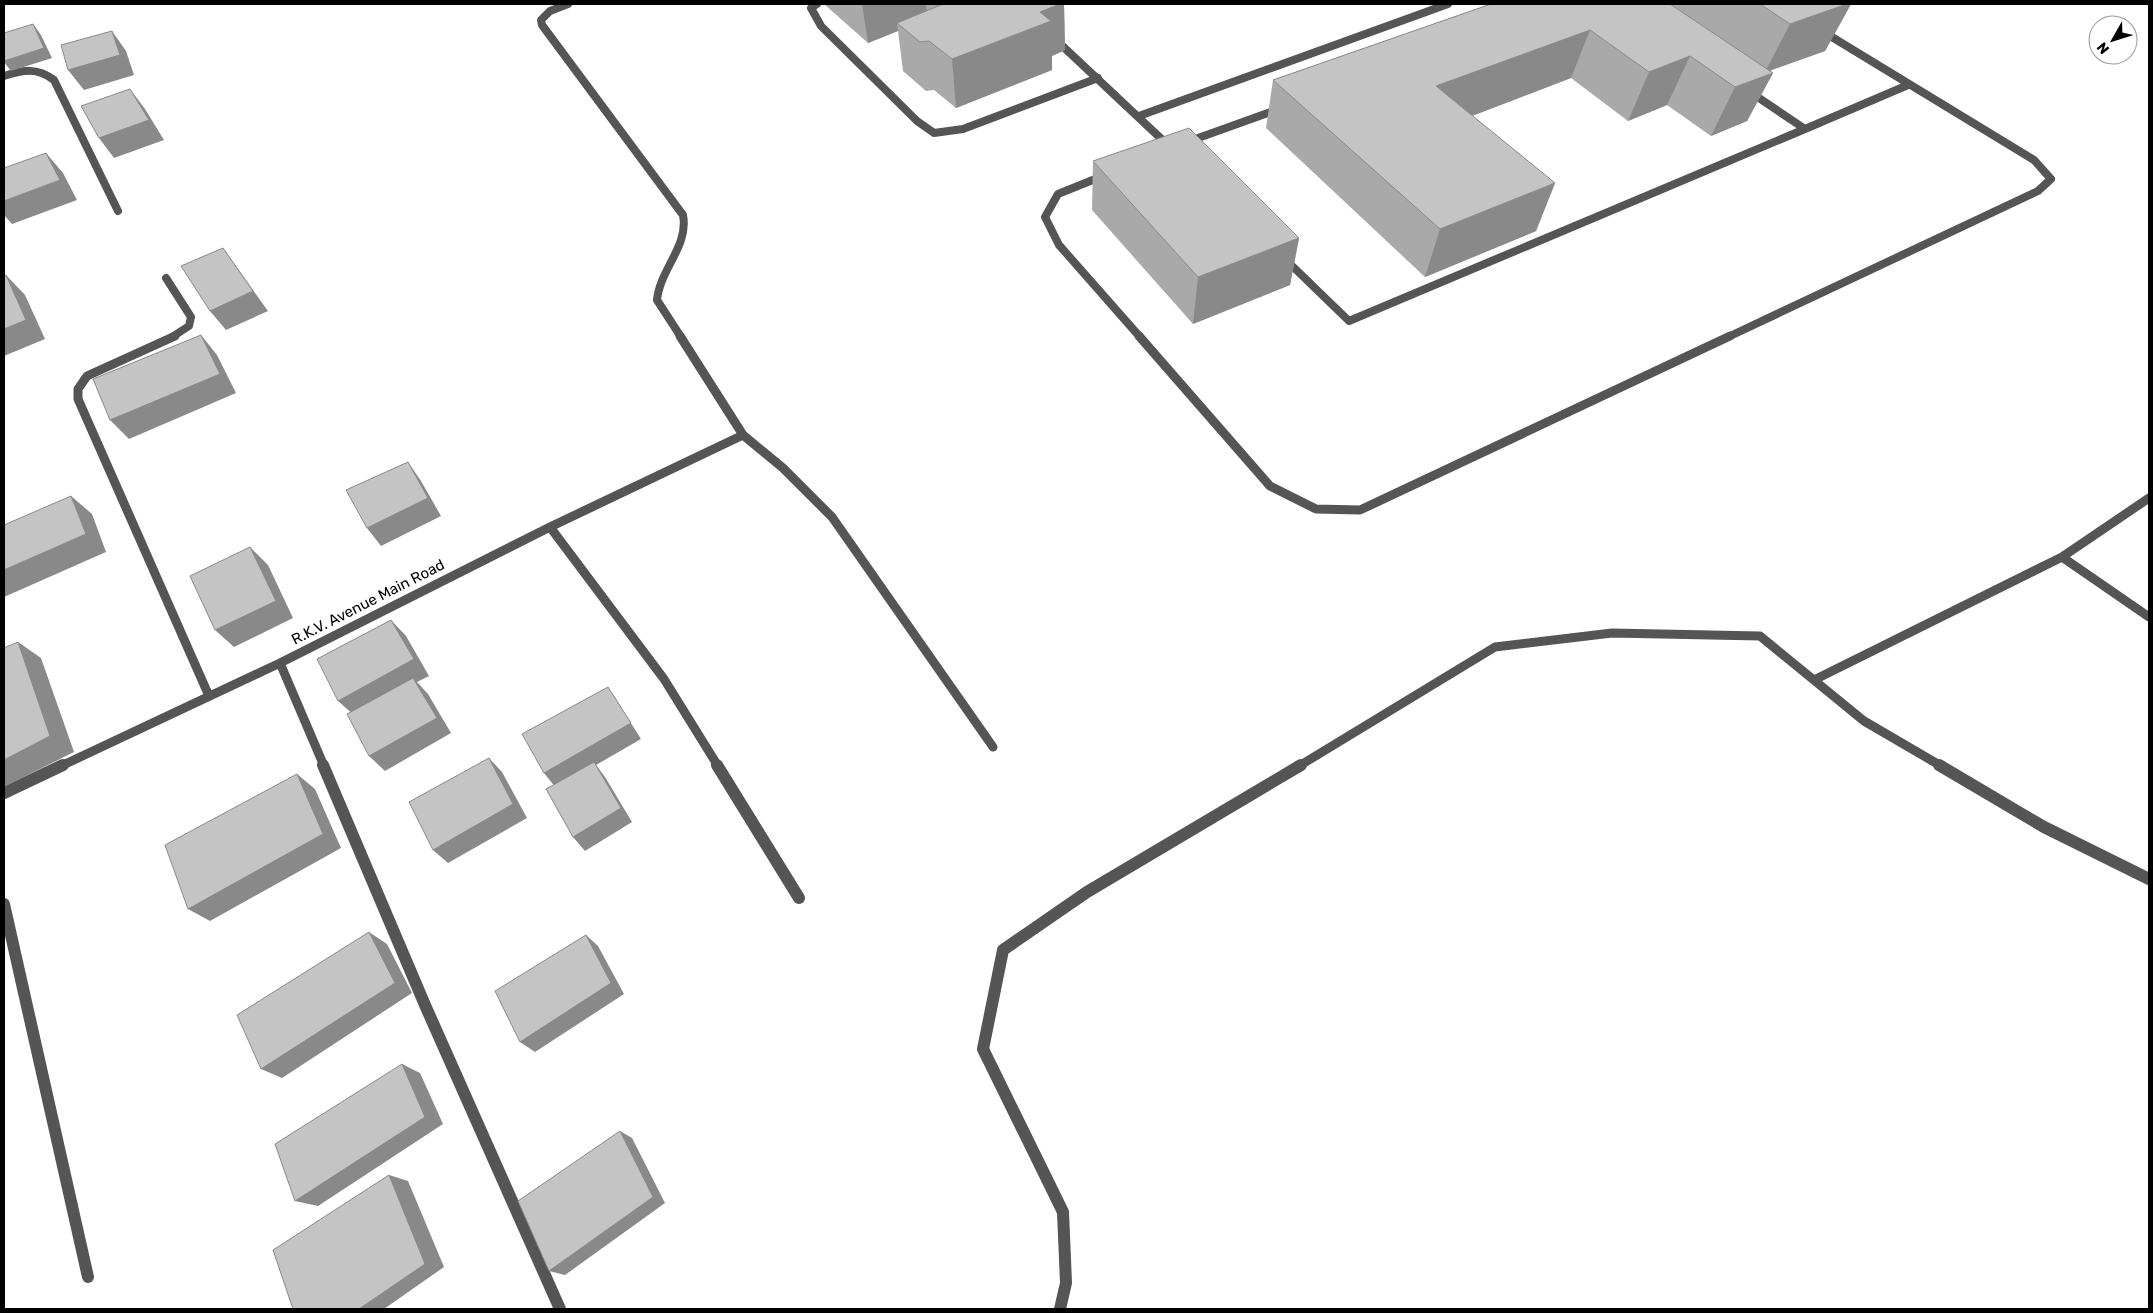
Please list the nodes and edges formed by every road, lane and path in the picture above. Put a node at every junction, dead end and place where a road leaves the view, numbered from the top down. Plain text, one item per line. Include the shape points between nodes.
1 (568, 4) edge
2 (817, 4) edge
3 (1448, 4) edge
4 (1811, 24) dead end
5 (1050, 35) edge
6 (4, 76) edge
7 (1098, 78) junction
8 (1908, 85) junction
9 (1741, 86) edge
10 (1291, 104) edge
11 (1139, 116) junction
12 (1805, 129) junction
13 (1170, 148) junction
14 (1162, 152) edge
15 (1178, 155) edge
16 (1110, 173) edge
17 (118, 211) dead end
18 (1278, 252) edge
19 (166, 278) dead end
20 (743, 435) junction
21 (2149, 498) edge
22 (550, 527) junction
23 (2062, 557) junction
24 (2149, 617) edge
25 (280, 663) junction
26 (1814, 680) junction
27 (209, 696) junction
28 (994, 747) dead end
29 (4, 793) edge
30 (2149, 879) edge
31 (799, 898) dead end
32 (4, 904) edge
33 (88, 1277) dead end
34 (560, 1309) edge
35 (1060, 1309) edge

1 - 20 street via 544,15 542,24 683,216 686,229 659,283 657,300
2 - 7 street via 811,8 821,26 917,121 934,133 963,129
3 - 11 street
4 - 8 street
5 - 7 street
6 - 17 street via 36,70 54,80
7 - 11 street
8 - 12 street
8 - 16 street via 2034,160 2051,179 2038,191 1360,510 1316,509 1270,486 1059,245 1045,217 1058,194
9 - 12 street
10 - 13 street
11 - 13 street
12 - 18 street via 1349,321
13 - 14 street
13 - 15 street
19 - 27 street via 191,317 189,326 181,333 87,376 78,389 78,399
20 - 22 street, R.K.V. Avenue Main Road
20 - 28 street via 784,468 832,518
21 - 23 street
22 - 25 street, R.K.V. Avenue Main Road
22 - 31 street via 664,679
23 - 24 street
23 - 26 street
25 - 27 street, R.K.V. Avenue Main Road
25 - 34 street via 425,1005
26 - 30 street via 1864,721 2044,827
26 - 35 street via 1760,636 1612,633 1494,648 1087,892 1003,950 982,1049 1063,1212 1066,1283
27 - 29 street, R.K.V. Avenue Main Road
32 - 33 street

